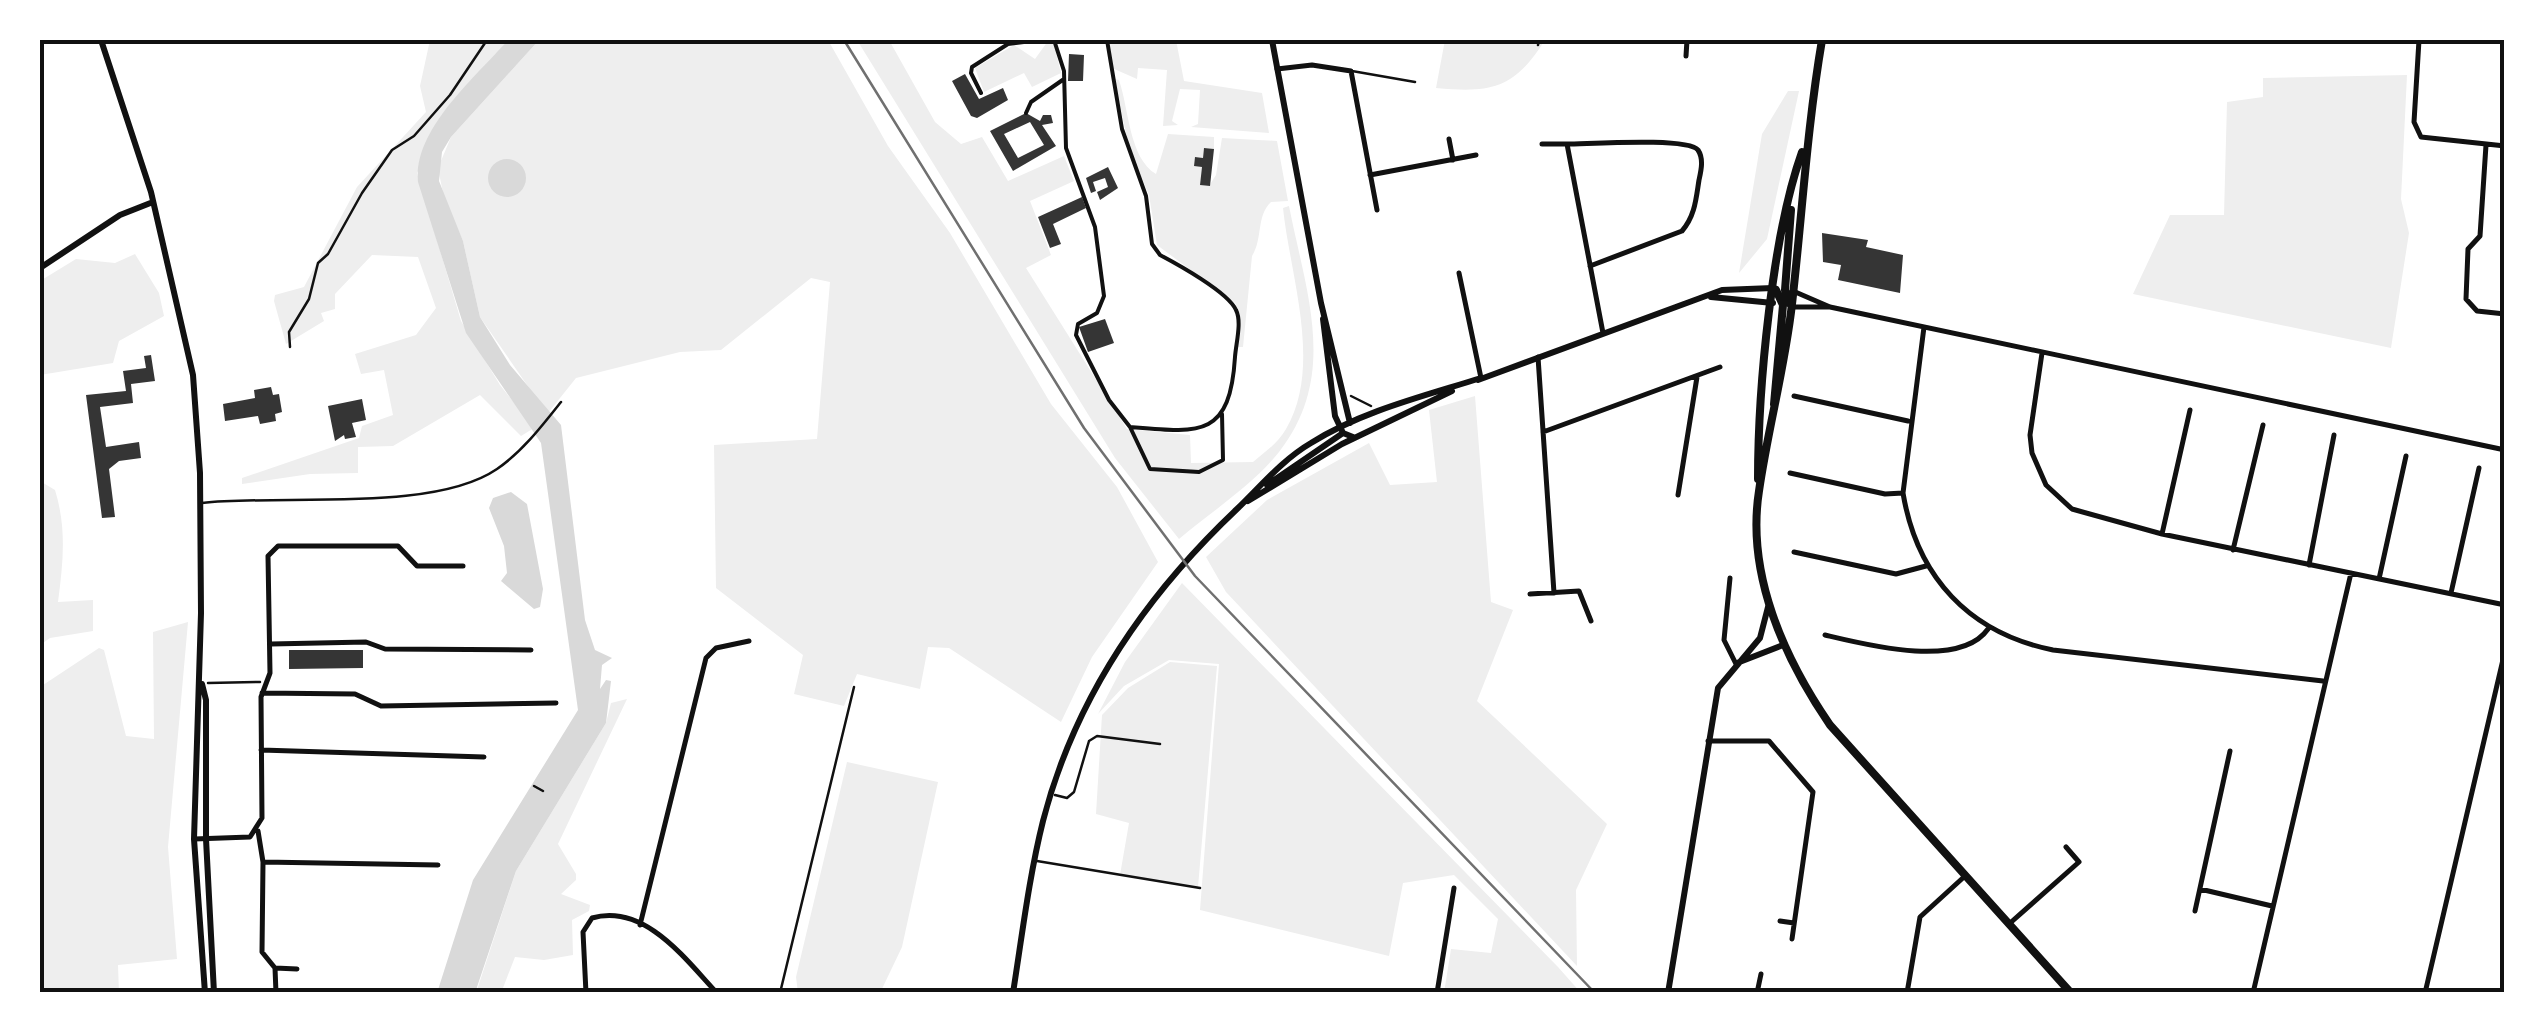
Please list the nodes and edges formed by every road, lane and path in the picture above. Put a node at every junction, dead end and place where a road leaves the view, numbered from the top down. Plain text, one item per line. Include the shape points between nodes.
1 (101, 40) edge
2 (487, 40) edge
3 (1040, 40) edge
4 (1054, 40) edge
5 (1107, 40) edge
6 (1272, 40) edge
7 (1687, 40) edge
8 (1822, 40) edge
9 (2420, 40) edge
10 (1686, 56) dead end
11 (1278, 69) junction
12 (1351, 70) junction
13 (1064, 79) junction
14 (1415, 82) dead end
15 (982, 93) dead end
16 (1026, 113) dead end
17 (1450, 139) dead end
18 (1806, 143) junction
19 (1542, 144) dead end
20 (1567, 144) junction
21 (2486, 145) junction
22 (2505, 146) edge
23 (1476, 156) dead end
24 (1453, 160) junction
25 (1370, 175) junction
26 (154, 202) junction
27 (1377, 210) dead end
28 (1590, 266) junction
29 (40, 268) edge
30 (1459, 273) dead end
31 (1784, 290) junction
32 (1705, 297) junction
33 (1322, 303) junction
34 (1782, 305) junction
35 (1830, 307) junction
36 (2505, 314) edge
37 (1924, 327) junction
38 (1603, 333) junction
39 (290, 348) dead end
40 (2042, 353) junction
41 (1538, 357) junction
42 (1720, 368) dead end
43 (1696, 376) junction
44 (1481, 378) junction
45 (1342, 392) junction
46 (1794, 396) dead end
47 (561, 402) dead end
48 (2190, 410) dead end
49 (1381, 411) junction
50 (1222, 414) junction
51 (1909, 421) junction
52 (1350, 423) junction
53 (2263, 426) dead end
54 (1130, 427) junction
55 (1341, 430) junction
56 (1544, 432) junction
57 (2334, 436) dead end
58 (1355, 437) junction
59 (2505, 450) edge
60 (2406, 456) dead end
61 (2479, 468) dead end
62 (1790, 473) dead end
63 (1903, 493) junction
64 (1758, 494) junction
65 (1678, 495) dead end
66 (200, 504) junction
67 (1238, 508) junction
68 (2162, 534) junction
69 (2233, 550) junction
70 (1794, 552) dead end
71 (2309, 565) junction
72 (463, 566) dead end
73 (1926, 566) junction
74 (2351, 574) junction
75 (1730, 578) dead end
76 (2379, 579) junction
77 (1554, 592) junction
78 (2450, 593) junction
79 (1530, 594) dead end
80 (2505, 605) edge
81 (1769, 606) junction
82 (1591, 621) dead end
83 (1988, 628) junction
84 (1825, 635) dead end
85 (749, 641) dead end
86 (270, 644) junction
87 (1784, 645) junction
88 (532, 650) dead end
89 (2505, 650) edge
90 (1736, 664) junction
91 (266, 682) junction
92 (2324, 682) junction
93 (201, 683) junction
94 (854, 687) dead end
95 (262, 693) junction
96 (556, 703) dead end
97 (1708, 741) junction
98 (1160, 744) dead end
99 (261, 750) junction
100 (2230, 751) dead end
101 (484, 757) dead end
102 (534, 786) dead end
103 (543, 792) dead end
104 (1052, 794) junction
105 (258, 830) junction
106 (194, 839) junction
107 (206, 839) junction
108 (2066, 847) dead end
109 (1035, 860) junction
110 (263, 862) junction
111 (438, 865) dead end
112 (1966, 876) junction
113 (1200, 888) dead end
114 (1454, 888) dead end
115 (2200, 889) junction
116 (2272, 906) junction
117 (2195, 911) dead end
118 (1780, 921) dead end
119 (1794, 923) junction
120 (2009, 924) junction
121 (640, 925) junction
122 (1792, 938) dead end
123 (276, 968) junction
124 (297, 969) dead end
125 (1761, 974) dead end
126 (204, 993) edge
127 (214, 993) edge
128 (276, 993) edge
129 (586, 993) edge
130 (717, 993) edge
131 (780, 993) edge
132 (1013, 993) edge
133 (1437, 993) edge
134 (1668, 993) edge
135 (1757, 993) edge
136 (1907, 993) edge
137 (2070, 993) edge
138 (2254, 993) edge
139 (2425, 993) edge

1 - 26 street
2 - 39 path via 450,95 392,150 362,193 318,263 309,299 289,332
3 - 15 street via 1008,44 971,68
4 - 13 street
5 - 50 street via 1152,244 1236,310 1233,386
6 - 11 street
7 - 10 street
8 - 18 main road
9 - 21 street via 2414,122 2422,137
11 - 12 street
11 - 33 street
12 - 14 lane
12 - 25 street
13 - 16 street
13 - 54 street via 1066,148 1095,227 1104,296 1076,335
17 - 24 street
18 - 31 main road
18 - 31 main road via 1789,201
19 - 20 street
20 - 28 street
20 - 28 street via 1690,145 1702,162 1692,219 1682,231
21 - 22 street
21 - 36 street via 2480,236 2468,249 2466,299 2477,311
23 - 24 street
24 - 25 street
25 - 27 street
26 - 29 street
26 - 66 street via 193,374
28 - 38 street
30 - 44 street
31 - 32 street via 1737,287
31 - 34 main road
31 - 34 main road
31 - 35 street
32 - 34 street
32 - 38 street
33 - 45 street
33 - 55 street
34 - 35 street
34 - 64 main road via 1758,436
34 - 64 main road via 1774,419
35 - 37 street
37 - 40 street
37 - 51 street
38 - 41 street
40 - 59 street
40 - 68 street via 2030,435 2046,485 2088,517
41 - 44 street
41 - 56 street
42 - 43 street
43 - 56 street
43 - 65 street
44 - 49 street
44 - 58 street
45 - 49 path
45 - 52 street
46 - 51 street
47 - 66 lane via 485,476 423,494
48 - 68 street
49 - 52 street
50 - 54 street via 1190,432
50 - 54 street via 1223,460 1199,472 1150,469
51 - 63 street
52 - 55 street
53 - 69 street
55 - 58 street
55 - 67 street
56 - 77 street
57 - 71 street
58 - 67 street
60 - 76 street
61 - 78 street
62 - 63 street
63 - 73 street
64 - 81 main road
66 - 93 street
67 - 104 street via 1165,583 1098,683
68 - 69 street
69 - 71 street
70 - 73 street via 1896,574
71 - 74 street
72 - 86 street via 417,566 398,546 278,546 268,556
73 - 83 street
74 - 76 street
74 - 92 street
75 - 90 street via 1724,640
76 - 78 street
77 - 79 street
77 - 82 street via 1579,592
78 - 80 street
81 - 87 main road
81 - 90 street via 1760,638
83 - 84 street via 1980,641 1958,649 1899,649
83 - 92 street via 2053,650
85 - 121 street via 716,648 706,658
86 - 88 street
86 - 91 street
87 - 90 street
87 - 112 main road via 1830,725
89 - 139 street
90 - 97 street via 1718,688
91 - 93 path
91 - 95 street
92 - 116 street
93 - 106 street
93 - 107 street
94 - 131 lane
95 - 96 street via 355,694 380,706
95 - 99 street
97 - 119 street via 1769,741 1813,792
97 - 134 street
98 - 104 lane via 1097,736 1088,741 1074,792 1067,798
99 - 101 street
99 - 105 street
100 - 115 street
102 - 103 path
104 - 109 street
105 - 107 street via 250,837
105 - 110 street
106 - 107 street
106 - 126 street
107 - 127 street
108 - 120 street via 2079,862
109 - 113 lane
109 - 132 street
110 - 111 street
110 - 123 street via 262,952
112 - 120 main road
112 - 136 street via 1916,926
114 - 133 street
115 - 116 street
115 - 117 street
116 - 138 street
118 - 119 street
119 - 122 street
120 - 137 main road
121 - 129 street via 613,916 588,922
121 - 130 street via 666,939
123 - 124 street
123 - 128 street
125 - 135 street

